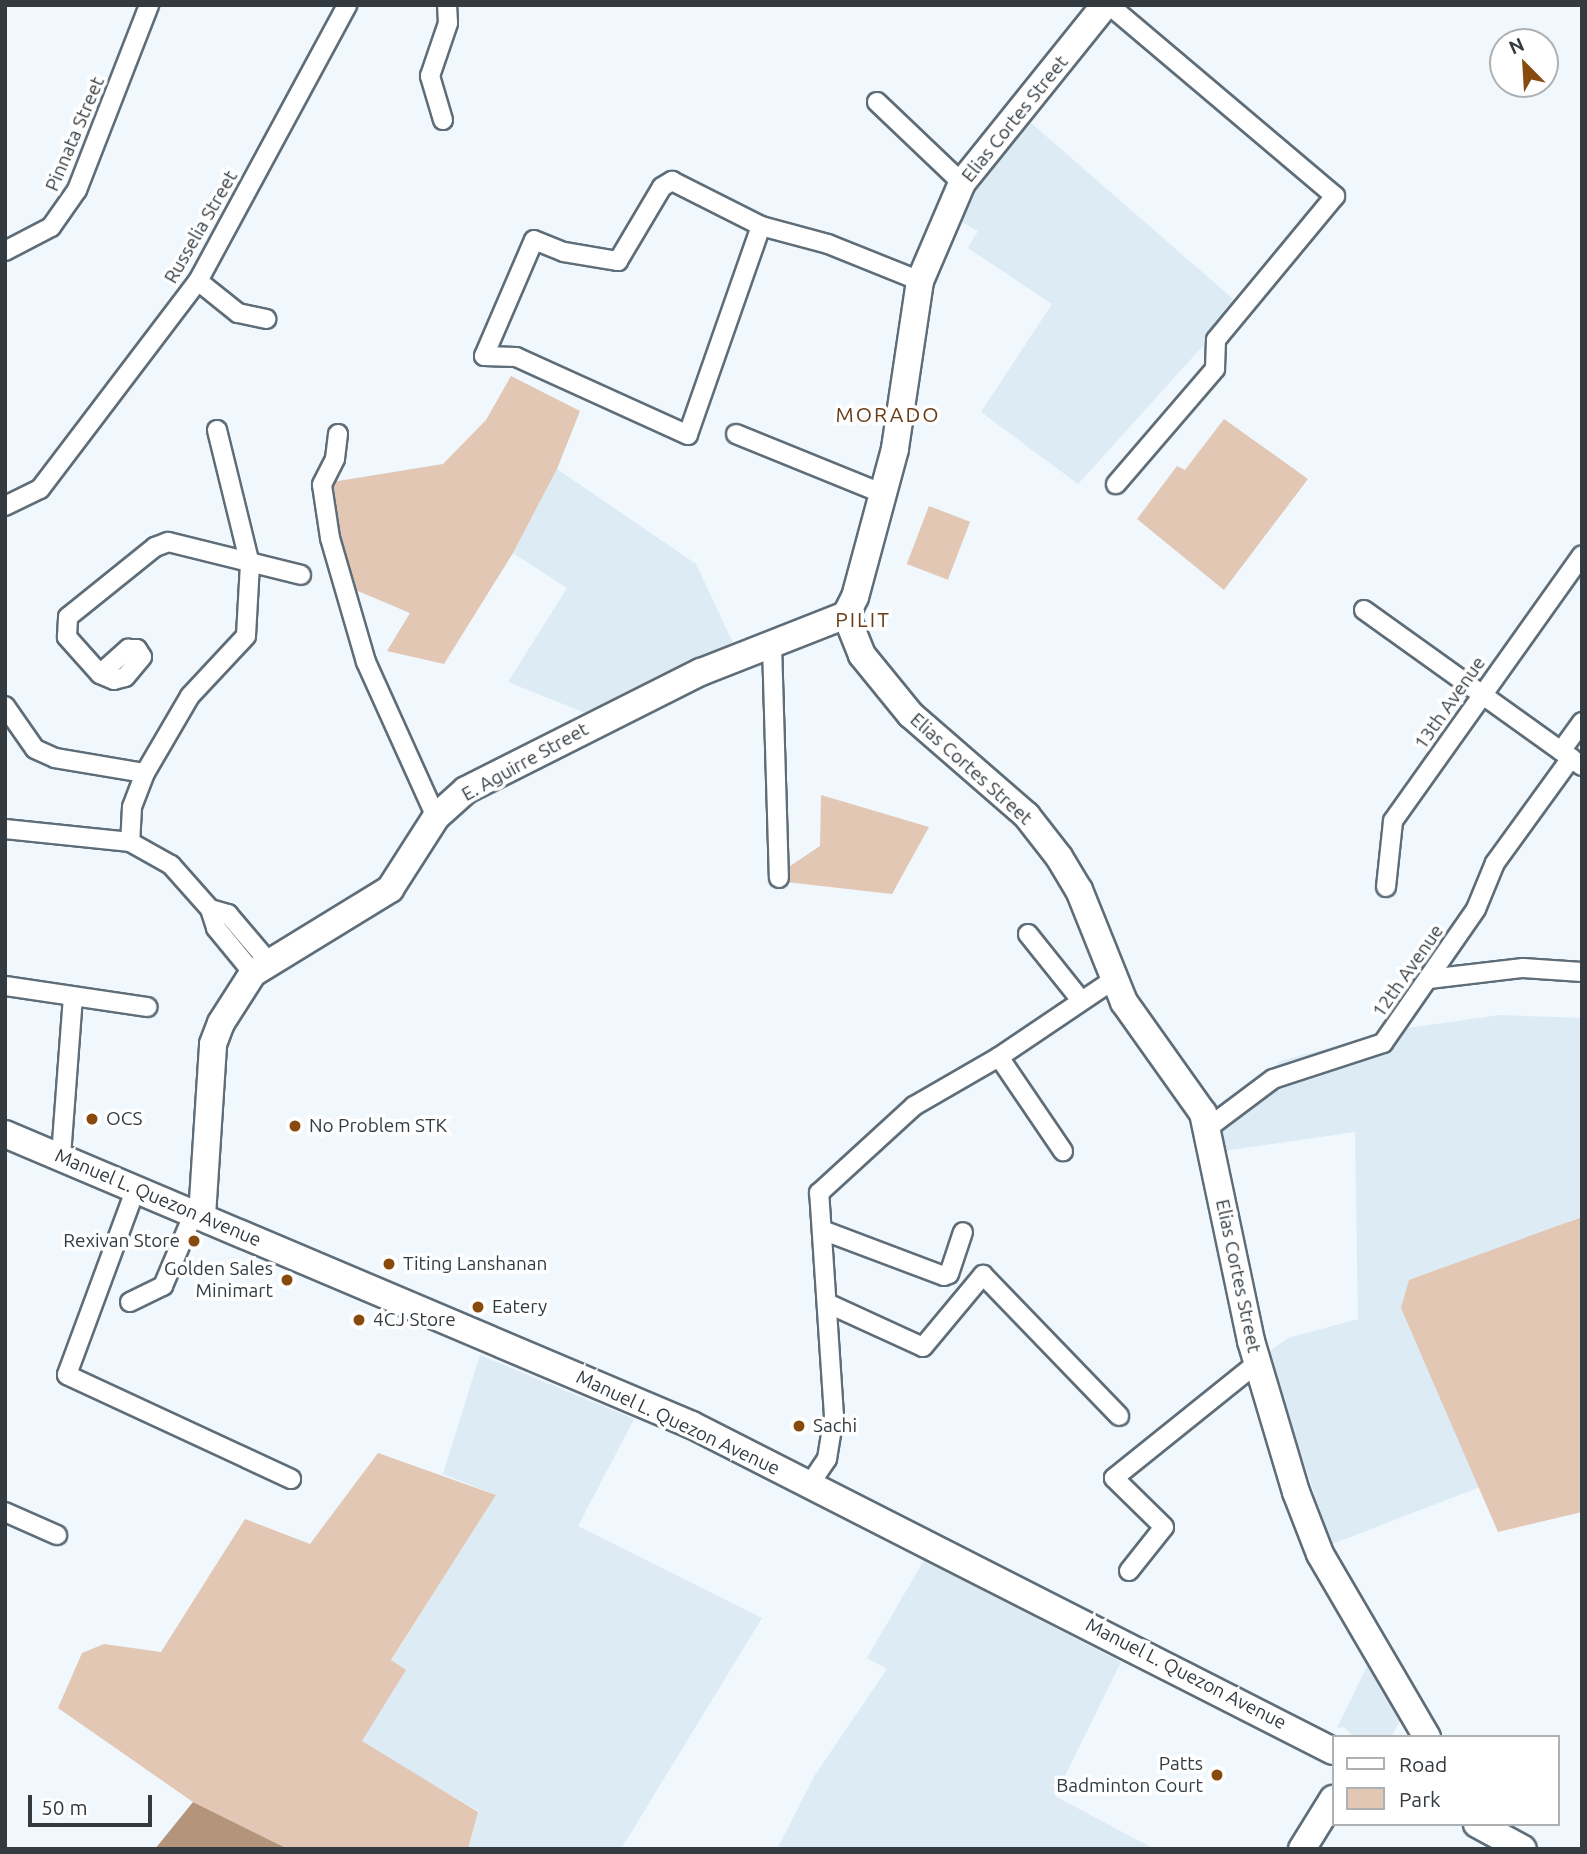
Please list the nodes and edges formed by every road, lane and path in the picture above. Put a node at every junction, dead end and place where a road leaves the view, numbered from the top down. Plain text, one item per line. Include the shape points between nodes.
1 (149, 5) edge
2 (347, 5) edge
3 (447, 5) edge
4 (1107, 5) edge
5 (877, 102) dead end
6 (443, 120) dead end
7 (962, 183) junction
8 (761, 226) junction
9 (5, 251) edge
10 (198, 281) junction
11 (919, 281) junction
12 (266, 318) dead end
13 (217, 430) dead end
14 (338, 434) dead end
15 (736, 435) dead end
16 (1116, 484) dead end
17 (884, 494) junction
18 (5, 506) edge
19 (1582, 555) edge
20 (250, 565) junction
21 (301, 575) dead end
22 (1364, 610) dead end
23 (846, 615) junction
24 (772, 645) junction
25 (100, 674) dead end
26 (1480, 695) junction
27 (5, 706) edge
28 (1582, 722) edge
29 (1571, 758) edge
30 (145, 773) junction
31 (436, 817) junction
32 (5, 829) edge
33 (130, 842) junction
34 (779, 878) dead end
35 (1385, 887) dead end
36 (1028, 934) dead end
37 (260, 967) junction
38 (1582, 972) edge
39 (1429, 979) junction
40 (1113, 980) junction
41 (5, 986) edge
42 (73, 996) junction
43 (1080, 999) junction
44 (146, 1007) dead end
45 (999, 1057) junction
46 (1209, 1127) junction
47 (5, 1134) edge
48 (1063, 1152) dead end
49 (61, 1156) junction
50 (136, 1188) junction
51 (198, 1214) junction
52 (822, 1230) junction
53 (963, 1232) dead end
54 (130, 1302) dead end
55 (829, 1304) junction
56 (1257, 1363) junction
57 (1119, 1416) dead end
58 (291, 1479) dead end
59 (810, 1484) junction
60 (5, 1511) edge
61 (57, 1535) dead end
62 (1129, 1571) dead end
63 (1426, 1735) edge
64 (1332, 1750) edge
65 (1332, 1801) edge
66 (1481, 1826) edge
67 (1302, 1849) edge
68 (1522, 1849) edge

1 - 9 street, Pinnata Street via 77,190 51,227
2 - 10 street, Russelia Street
3 - 6 street via 447,23 430,76
4 - 7 street, Elias Cortes Street
4 - 16 street via 1335,195 1216,340 1215,369
5 - 7 street
7 - 11 street, Elias Cortes Street
8 - 8 street via 672,181 662,187 618,261 564,252 534,240 484,356 516,357 688,435
8 - 11 street via 828,244
10 - 12 street via 237,313
10 - 18 street, Russelia Street via 40,489
11 - 17 street, Elias Cortes Street
13 - 20 street
14 - 31 street via 335,459 322,485 330,538 366,662
15 - 17 street
17 - 23 street, Elias Cortes Street
19 - 26 street, 13th Avenue
20 - 21 street
20 - 25 street via 168,542 155,547 68,617 67,637
20 - 30 street via 252,598 246,636 190,696
22 - 26 street
23 - 24 street, E. Aguirre Street
23 - 40 street, Elias Cortes Street via 862,655 903,706 963,764 1027,816 1059,857 1079,890
24 - 31 street, E. Aguirre Street via 701,672 477,783
24 - 34 street
26 - 29 street
26 - 35 street, 13th Avenue via 1393,821
27 - 30 street via 36,749 55,758
28 - 29 street, 12th Avenue
29 - 39 street, 12th Avenue via 1495,863 1476,908
30 - 33 street via 132,807
31 - 37 street, E. Aguirre Street via 390,889
32 - 33 street
33 - 37 street via 171,865 210,909 216,928
36 - 43 street
37 - 51 street, E. Aguirre Street via 221,1023 213,1044
38 - 39 street via 1523,968
39 - 46 street, 12th Avenue via 1381,1045 1273,1079
40 - 43 street
40 - 46 street, Elias Cortes Street
41 - 42 street
42 - 44 street
42 - 49 street
43 - 45 street
45 - 48 street
45 - 52 street via 914,1106 825,1183 819,1193
46 - 56 street, Elias Cortes Street via 1227,1241
47 - 49 street, Manuel L. Quezon Avenue
49 - 50 street, Manuel L. Quezon Avenue
50 - 51 street, Manuel L. Quezon Avenue
50 - 58 street via 67,1375
51 - 54 street via 163,1286
51 - 59 street, Manuel L. Quezon Avenue via 646,1404
52 - 53 street via 944,1276 949,1274
52 - 55 street
55 - 57 street via 923,1347 983,1275
55 - 59 street via 834,1425 827,1459
56 - 62 street via 1114,1478 1164,1527
56 - 63 street, Elias Cortes Street via 1275,1430 1320,1554
59 - 64 street, Manuel L. Quezon Avenue
60 - 61 street
65 - 67 street
66 - 68 street

